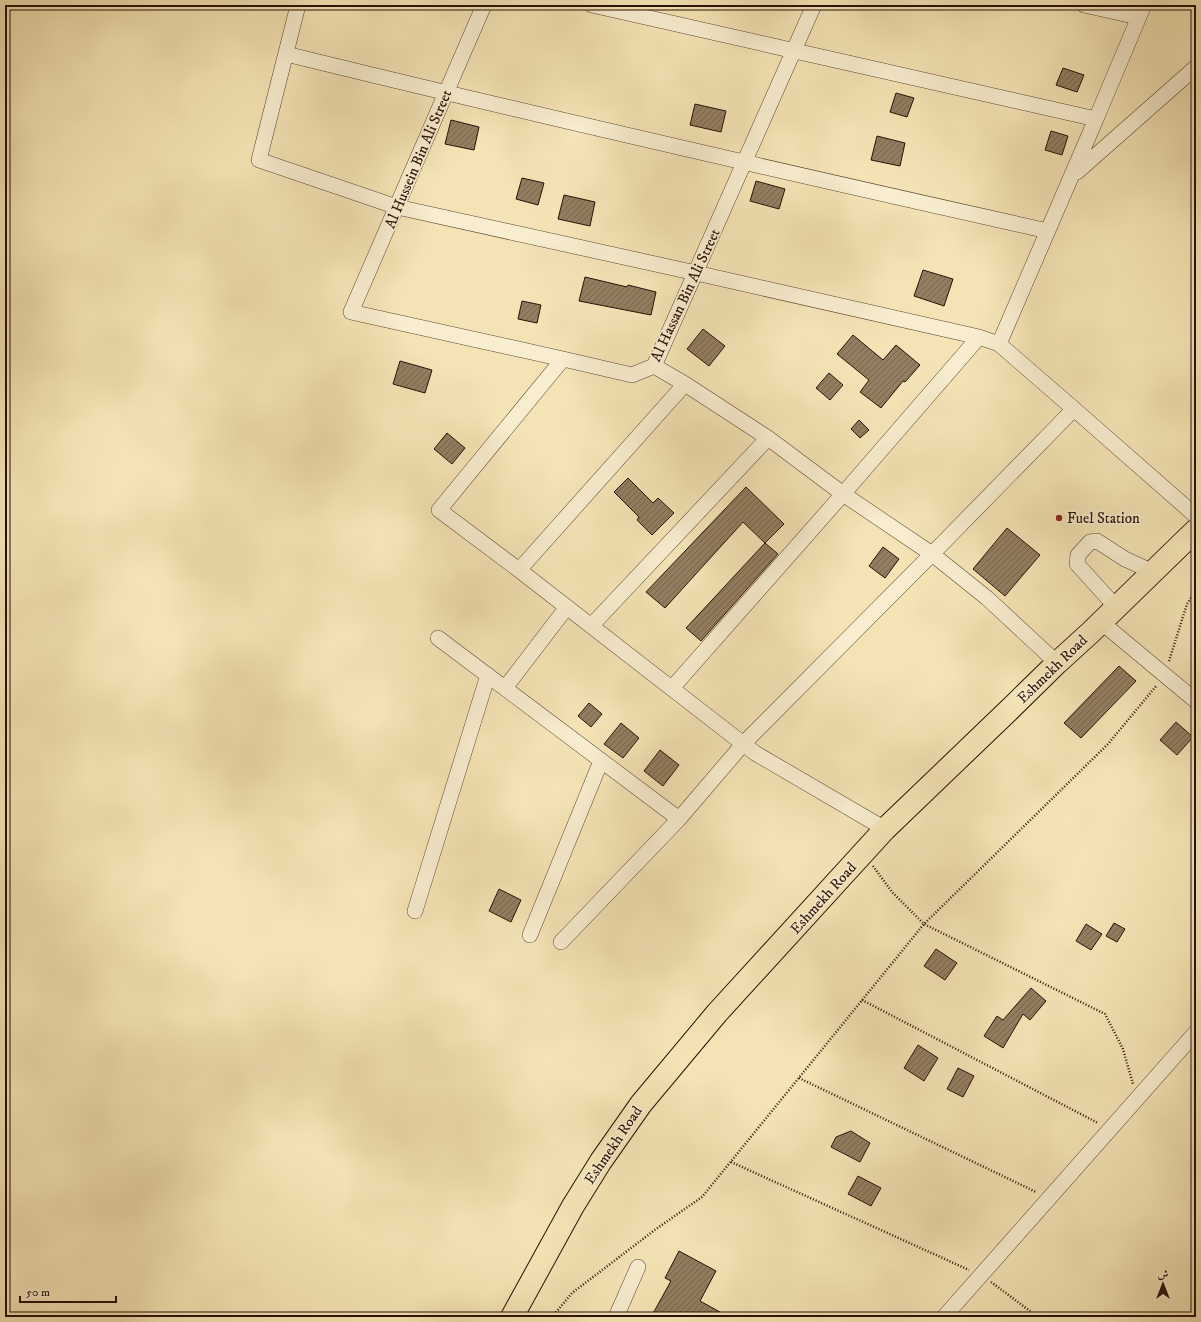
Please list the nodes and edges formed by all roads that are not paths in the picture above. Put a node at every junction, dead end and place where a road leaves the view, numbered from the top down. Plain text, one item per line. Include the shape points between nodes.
1 (298, 5) edge
2 (484, 5) edge
3 (592, 5) edge
4 (814, 5) edge
5 (1084, 5) edge
6 (1141, 11) edge
7 (794, 52) junction
8 (286, 54) junction
9 (1196, 67) edge
10 (446, 93) junction
11 (1096, 119) junction
12 (744, 163) junction
13 (1073, 175) junction
14 (397, 207) junction
15 (1048, 231) junction
16 (696, 273) junction
17 (351, 312) joint
18 (979, 338) junction
19 (999, 344) junction
20 (563, 359) junction
21 (654, 366) junction
22 (685, 384) junction
23 (1074, 409) junction
24 (768, 438) junction
25 (844, 494) junction
26 (1196, 516) edge
27 (1196, 530) edge
28 (932, 554) junction
29 (519, 570) junction
30 (1153, 572) junction
31 (567, 607) junction
32 (1116, 607) junction
33 (1101, 622) junction
34 (591, 626) junction
35 (438, 638) dead end
36 (1057, 663) junction
37 (488, 675) junction
38 (505, 688) junction
39 (672, 688) junction
40 (1196, 701) edge
41 (744, 743) junction
42 (601, 761) junction
43 (679, 819) junction
44 (885, 829) junction
45 (415, 911) dead end
46 (530, 936) dead end
47 (561, 942) dead end
48 (1196, 1032) edge
49 (638, 1267) dead end
50 (512, 1317) edge
51 (616, 1317) edge
52 (944, 1317) edge

1 - 8 street
2 - 10 street, Al Hussein Bin Ali Street
3 - 7 street
4 - 7 street, Al Hassan Bin Ali Street
5 - 6 street
6 - 11 street
7 - 11 street
7 - 12 street, Al Hassan Bin Ali Street
8 - 10 street
8 - 14 street via 259,160
9 - 13 street
10 - 12 street
10 - 14 street, Al Hussein Bin Ali Street
11 - 13 street
12 - 15 street
12 - 16 street, Al Hassan Bin Ali Street
13 - 15 street
14 - 16 street
14 - 17 street, Al Hussein Bin Ali Street
15 - 19 street
16 - 18 street
16 - 21 street, Al Hassan Bin Ali Street
17 - 20 street, Al Hassan Bin Ali Street
18 - 19 street
18 - 25 street
19 - 23 street
20 - 21 street, Al Hassan Bin Ali Street via 632,376
20 - 29 street via 439,510
21 - 22 street
22 - 24 street
22 - 29 street
23 - 26 street
23 - 28 street
24 - 25 street
24 - 34 street
25 - 28 street
25 - 39 street
27 - 30 highway, Eshmekh Road
28 - 36 street via 987,598
28 - 41 street
29 - 31 street
30 - 32 highway, Eshmekh Road
30 - 32 street via 1125,559 1100,542 1093,541 1087,544 1078,555 1077,564
31 - 34 street
31 - 38 street
32 - 33 highway, Eshmekh Road
33 - 36 highway, Eshmekh Road
33 - 40 street
34 - 39 street
35 - 37 street
36 - 44 highway, Eshmekh Road
37 - 38 street
37 - 45 street
38 - 42 street
39 - 41 street
41 - 43 street
41 - 44 street via 764,759
42 - 43 street
42 - 46 street
43 - 47 street
44 - 50 highway, Eshmekh Road via 718,1013 641,1104 573,1206
48 - 52 street
49 - 51 street

